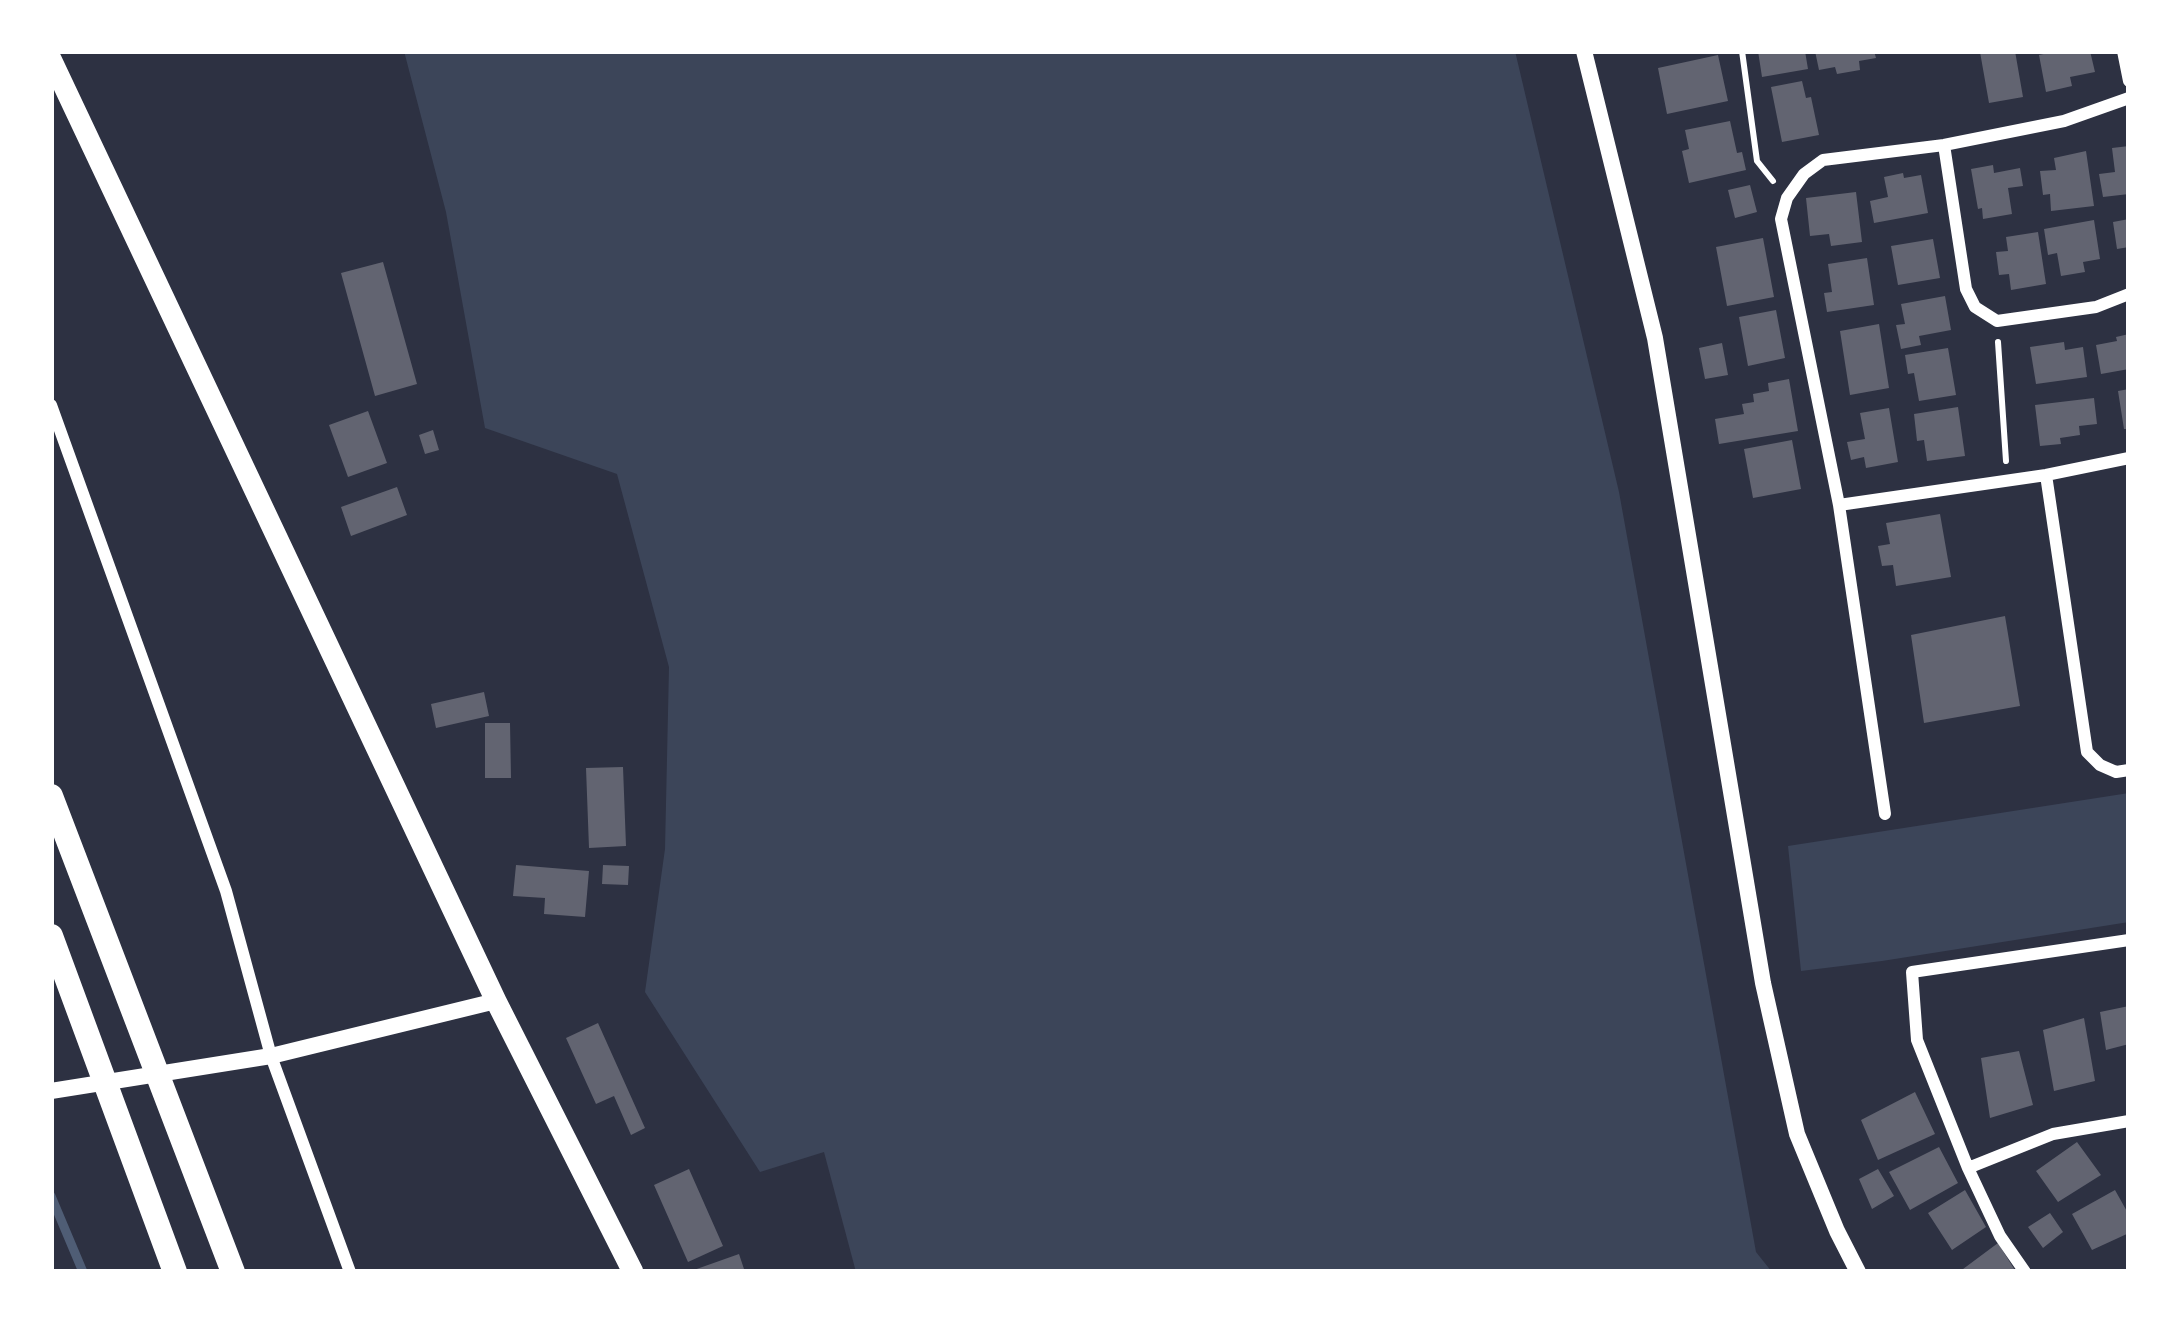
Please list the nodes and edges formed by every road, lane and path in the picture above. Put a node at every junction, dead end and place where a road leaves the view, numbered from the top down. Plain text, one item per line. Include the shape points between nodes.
1 (1584, 51) edge
2 (1742, 51) edge
3 (2123, 51) edge
4 (51, 59) edge
5 (2129, 81) edge
6 (2129, 98) edge
7 (1944, 146) junction
8 (1786, 198) junction
9 (2129, 294) edge
10 (1997, 321) junction
11 (51, 405) edge
12 (2129, 458) edge
13 (2046, 476) junction
14 (2007, 480) junction
15 (1839, 505) junction
16 (2129, 770) edge
17 (51, 796) edge
18 (1885, 814) dead end
19 (51, 936) edge
20 (2129, 940) edge
21 (496, 1000) junction
22 (271, 1056) junction
23 (51, 1091) edge
24 (2129, 1121) edge
25 (1968, 1168) junction
26 (230, 1266) edge
27 (173, 1268) edge
28 (350, 1272) edge
29 (633, 1272) edge
30 (1858, 1272) edge
31 (2025, 1272) edge

1 - 30 street via 1655,338 1763,983 1797,1134
2 - 8 path via 1757,160
3 - 5 street
4 - 21 main road
6 - 7 street via 2064,122
7 - 8 street via 1823,160
7 - 10 street via 1966,289 1975,307
8 - 15 street via 1781,219
9 - 10 street via 2096,307
10 - 14 path
11 - 22 street via 226,891
12 - 13 street
13 - 14 street
13 - 16 street via 2087,752 2099,765
14 - 15 street
15 - 18 street
17 - 26 highway
19 - 27 highway
20 - 25 street via 1912,972 1917,1040
21 - 22 street
21 - 29 main road
22 - 23 street
22 - 28 street
24 - 25 street via 2053,1134
25 - 31 street

